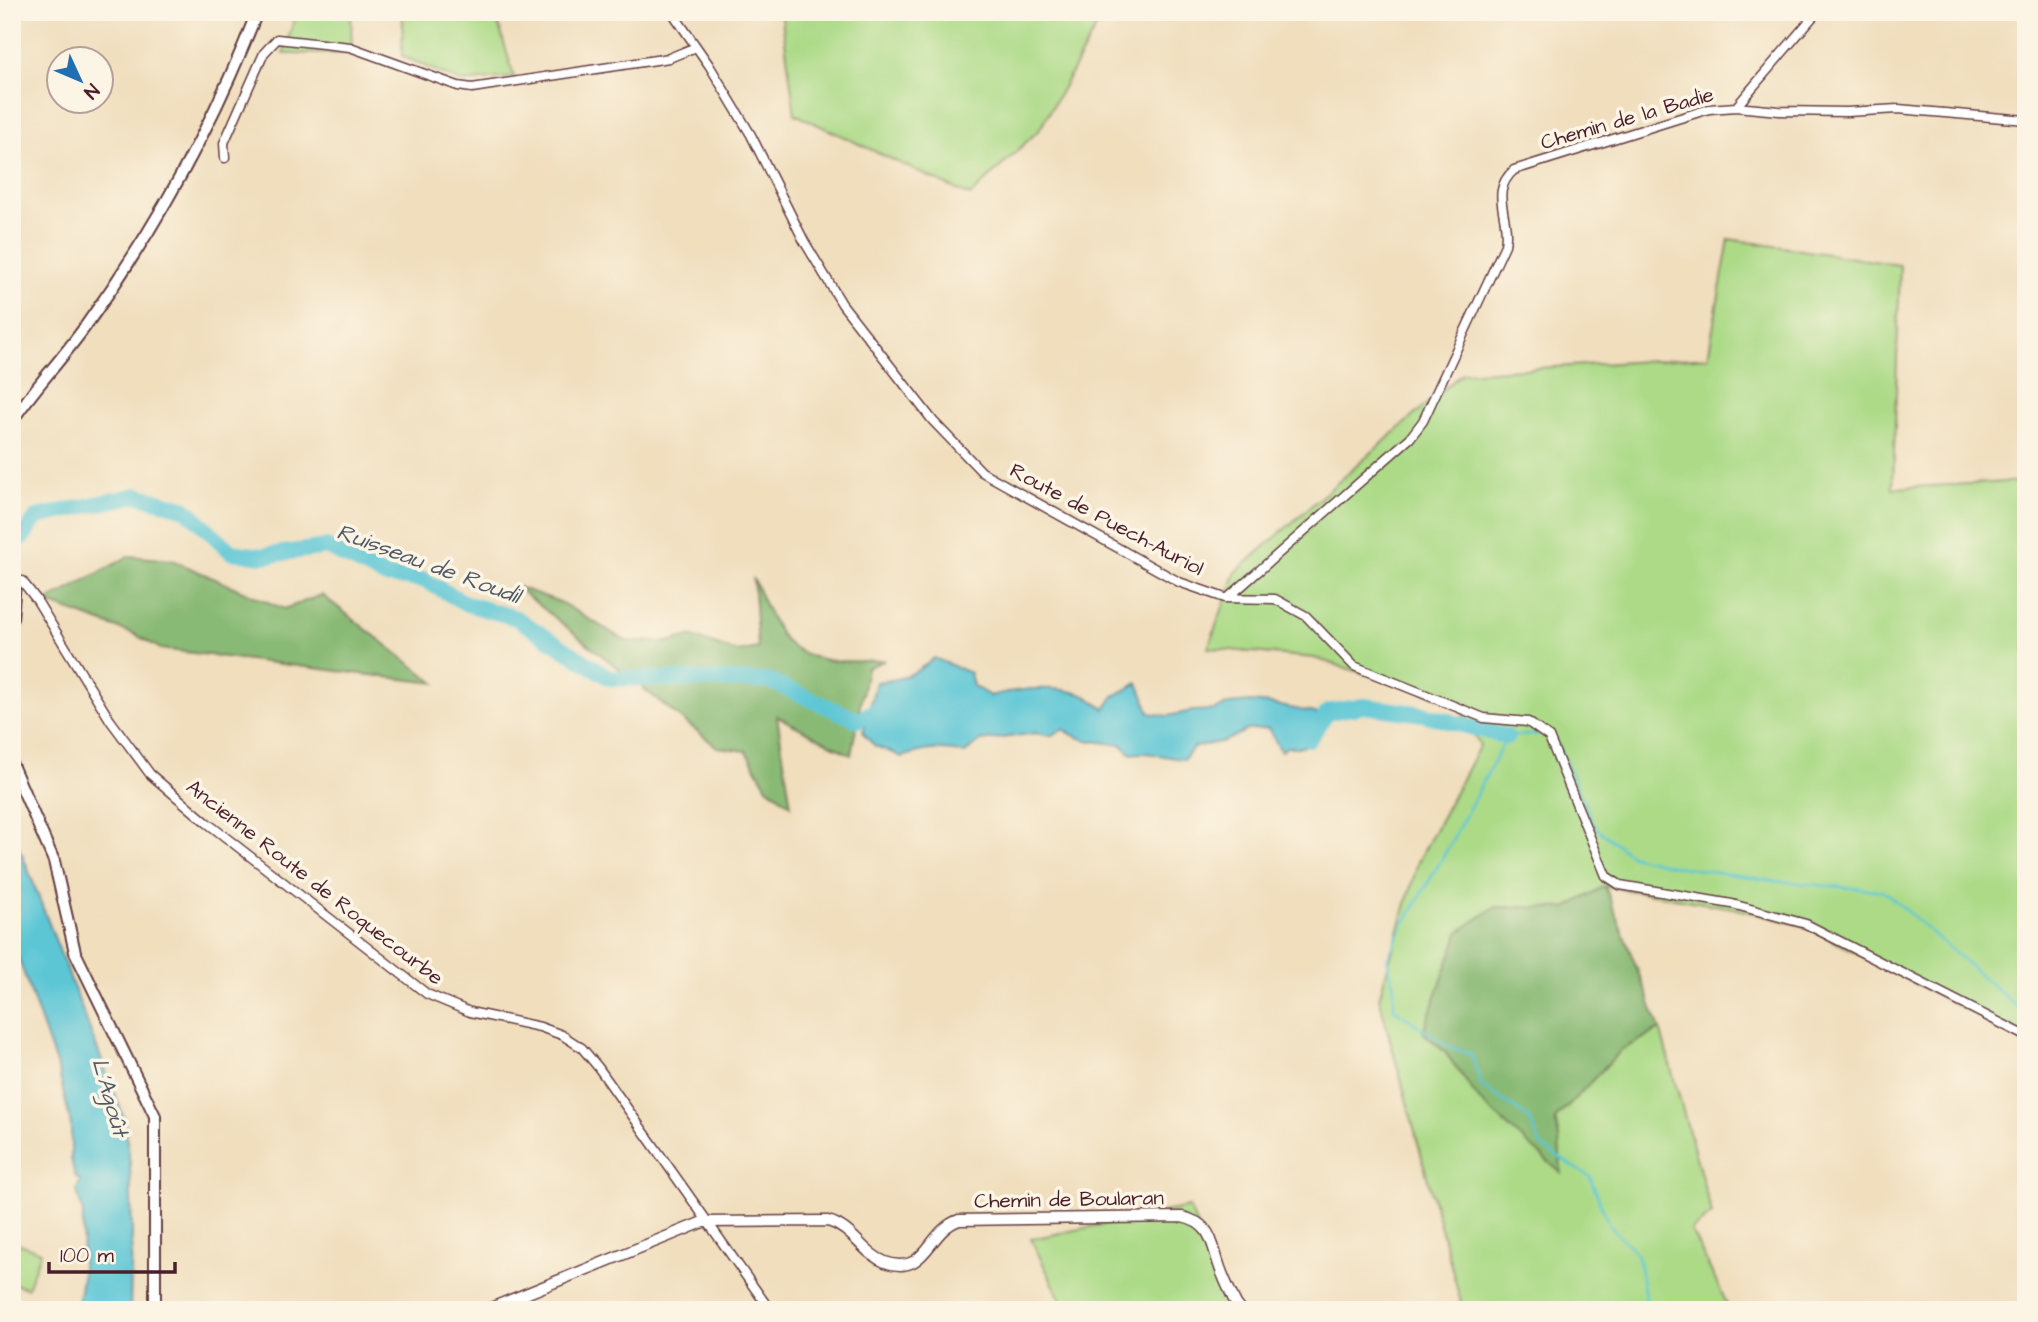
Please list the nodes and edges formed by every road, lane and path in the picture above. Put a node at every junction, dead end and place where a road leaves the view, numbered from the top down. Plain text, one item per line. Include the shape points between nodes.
1 (257, 12) edge
2 (672, 12) edge
3 (1817, 12) edge
4 (696, 47) junction
5 (1736, 107) junction
6 (2026, 120) edge
7 (225, 158) dead end
8 (13, 419) edge
9 (12, 566) edge
10 (15, 582) junction
11 (1229, 597) junction
12 (12, 619) edge
13 (12, 765) edge
14 (2026, 1036) edge
15 (708, 1222) junction
16 (155, 1310) edge
17 (486, 1310) edge
18 (770, 1310) edge
19 (1239, 1310) edge

1 - 8 main road via 191,157 137,250
2 - 4 street, Route de Puech-Auriol
3 - 5 street
4 - 7 street via 669,58 472,88 351,47 277,39 264,53 224,143
4 - 11 street, Route de Puech-Auriol via 751,135 842,304 965,455 982,472 1179,582
5 - 6 street, Chemin de la Badie via 1833,112 1898,109
5 - 11 street, Chemin de la Badie via 1709,109 1538,161 1508,175 1499,197 1506,223 1505,245 1423,421 1410,438
9 - 10 main road
10 - 12 main road
10 - 15 street, Ancienne Route de Roquecourbe via 22,581 36,599 118,734 160,784 427,994 470,1012 552,1031 582,1048
11 - 14 street, Route de Puech-Auriol via 1275,599 1306,616 1354,666 1484,718 1528,722 1547,735 1606,876 1620,885 1732,904 1806,924
13 - 16 main road via 54,861 75,952 155,1116
15 - 17 street, Chemin de Boularan
15 - 18 street, Ancienne Route de Roquecourbe
15 - 19 street, Chemin de Boularan via 828,1221 846,1228 881,1261 898,1265 918,1260 941,1230 959,1220 1182,1217 1194,1219 1213,1241

